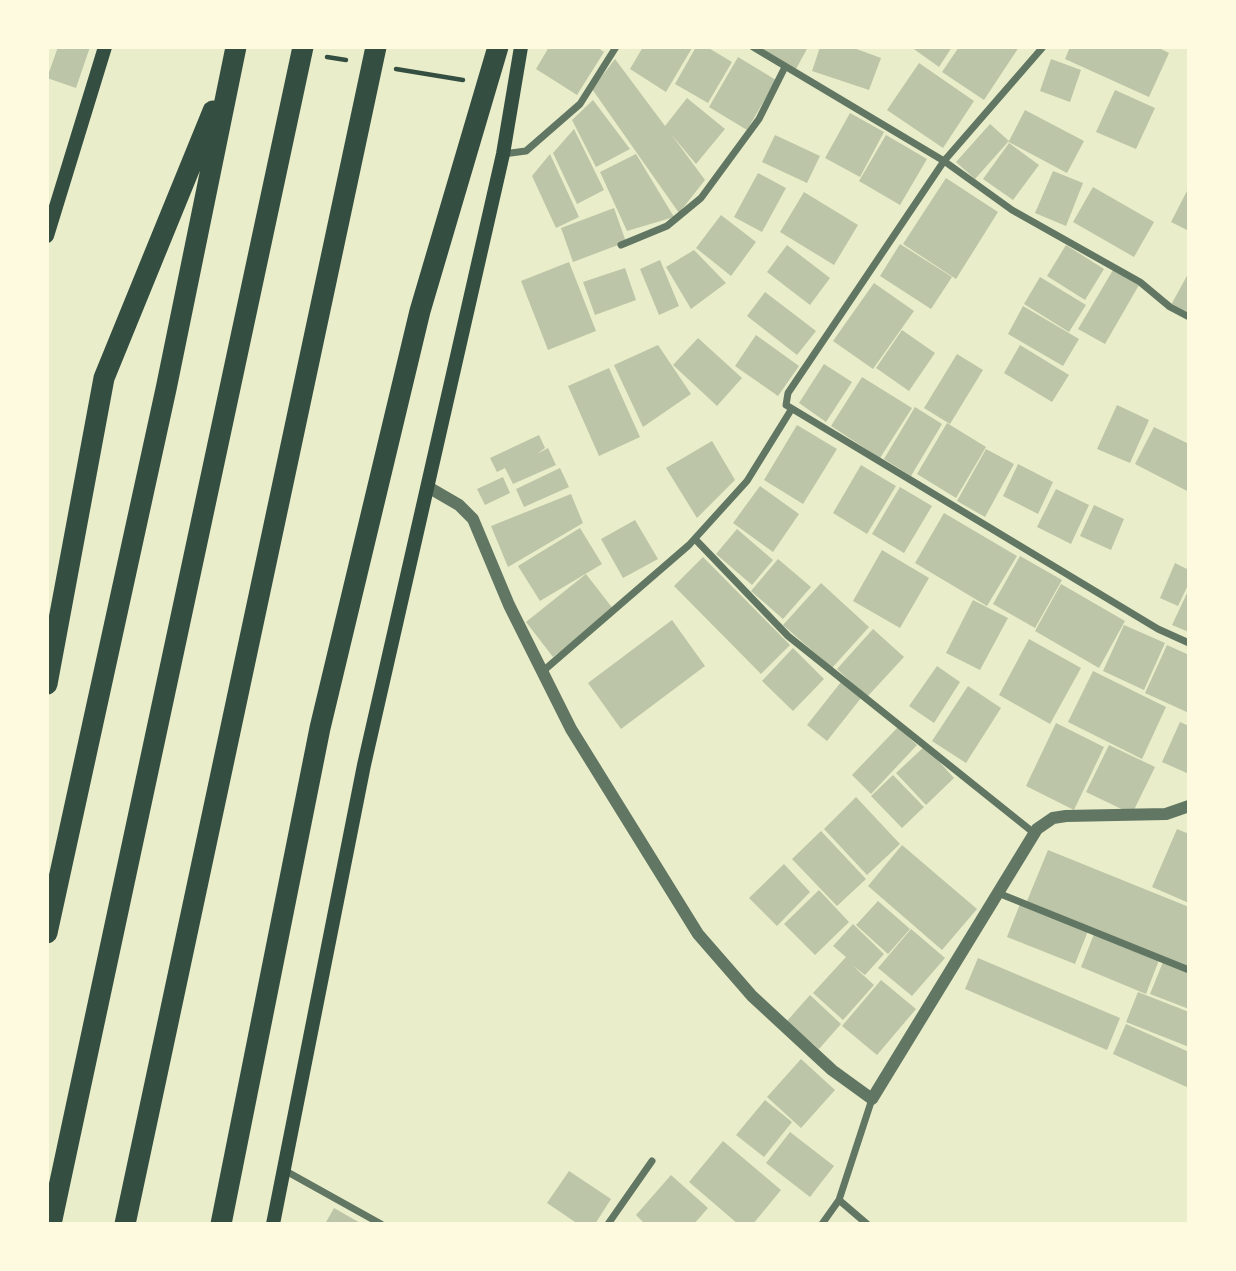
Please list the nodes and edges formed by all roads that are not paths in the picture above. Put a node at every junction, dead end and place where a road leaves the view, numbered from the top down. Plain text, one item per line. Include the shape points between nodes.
1 (105, 47) edge
2 (303, 47) edge
3 (376, 47) edge
4 (498, 47) edge
5 (521, 47) edge
6 (616, 47) edge
7 (754, 47) edge
8 (1043, 47) edge
9 (234, 56) edge
10 (785, 67) junction
11 (503, 154) junction
12 (944, 161) junction
13 (47, 236) edge
14 (621, 245) dead end
15 (1189, 317) edge
16 (791, 411) junction
17 (428, 487) junction
18 (695, 539) junction
19 (1189, 643) edge
20 (542, 672) junction
21 (47, 684) edge
22 (1189, 806) edge
23 (1034, 833) junction
24 (998, 892) junction
25 (47, 933) edge
26 (1189, 970) edge
27 (872, 1099) junction
28 (652, 1161) dead end
29 (284, 1170) junction
30 (839, 1200) junction
31 (51, 1224) edge
32 (125, 1224) edge
33 (221, 1224) edge
34 (273, 1224) edge
35 (381, 1224) edge
36 (608, 1224) edge
37 (822, 1224) edge
38 (867, 1224) edge

1 - 13 main road
2 - 31 highway
3 - 32 highway
4 - 33 highway via 420,311 320,728
5 - 11 main road
6 - 11 street via 580,104 526,151
7 - 10 street
8 - 12 street
9 - 21 highway via 104,378
9 - 25 highway
10 - 12 street
10 - 14 street via 759,119 701,198 667,226
11 - 17 main road
12 - 15 street via 1012,210 1140,282
12 - 16 street via 788,393 786,405
16 - 18 street via 747,481
16 - 19 street via 1158,629
17 - 20 street via 474,519
17 - 29 main road via 364,765
18 - 20 street
18 - 23 street via 788,636
20 - 27 street via 571,729 698,934 752,996 832,1070
22 - 23 street via 1166,814 1053,818
23 - 24 street
24 - 26 street
24 - 27 street
27 - 30 street
28 - 36 street
29 - 34 main road
29 - 35 street
30 - 37 street
30 - 38 street

